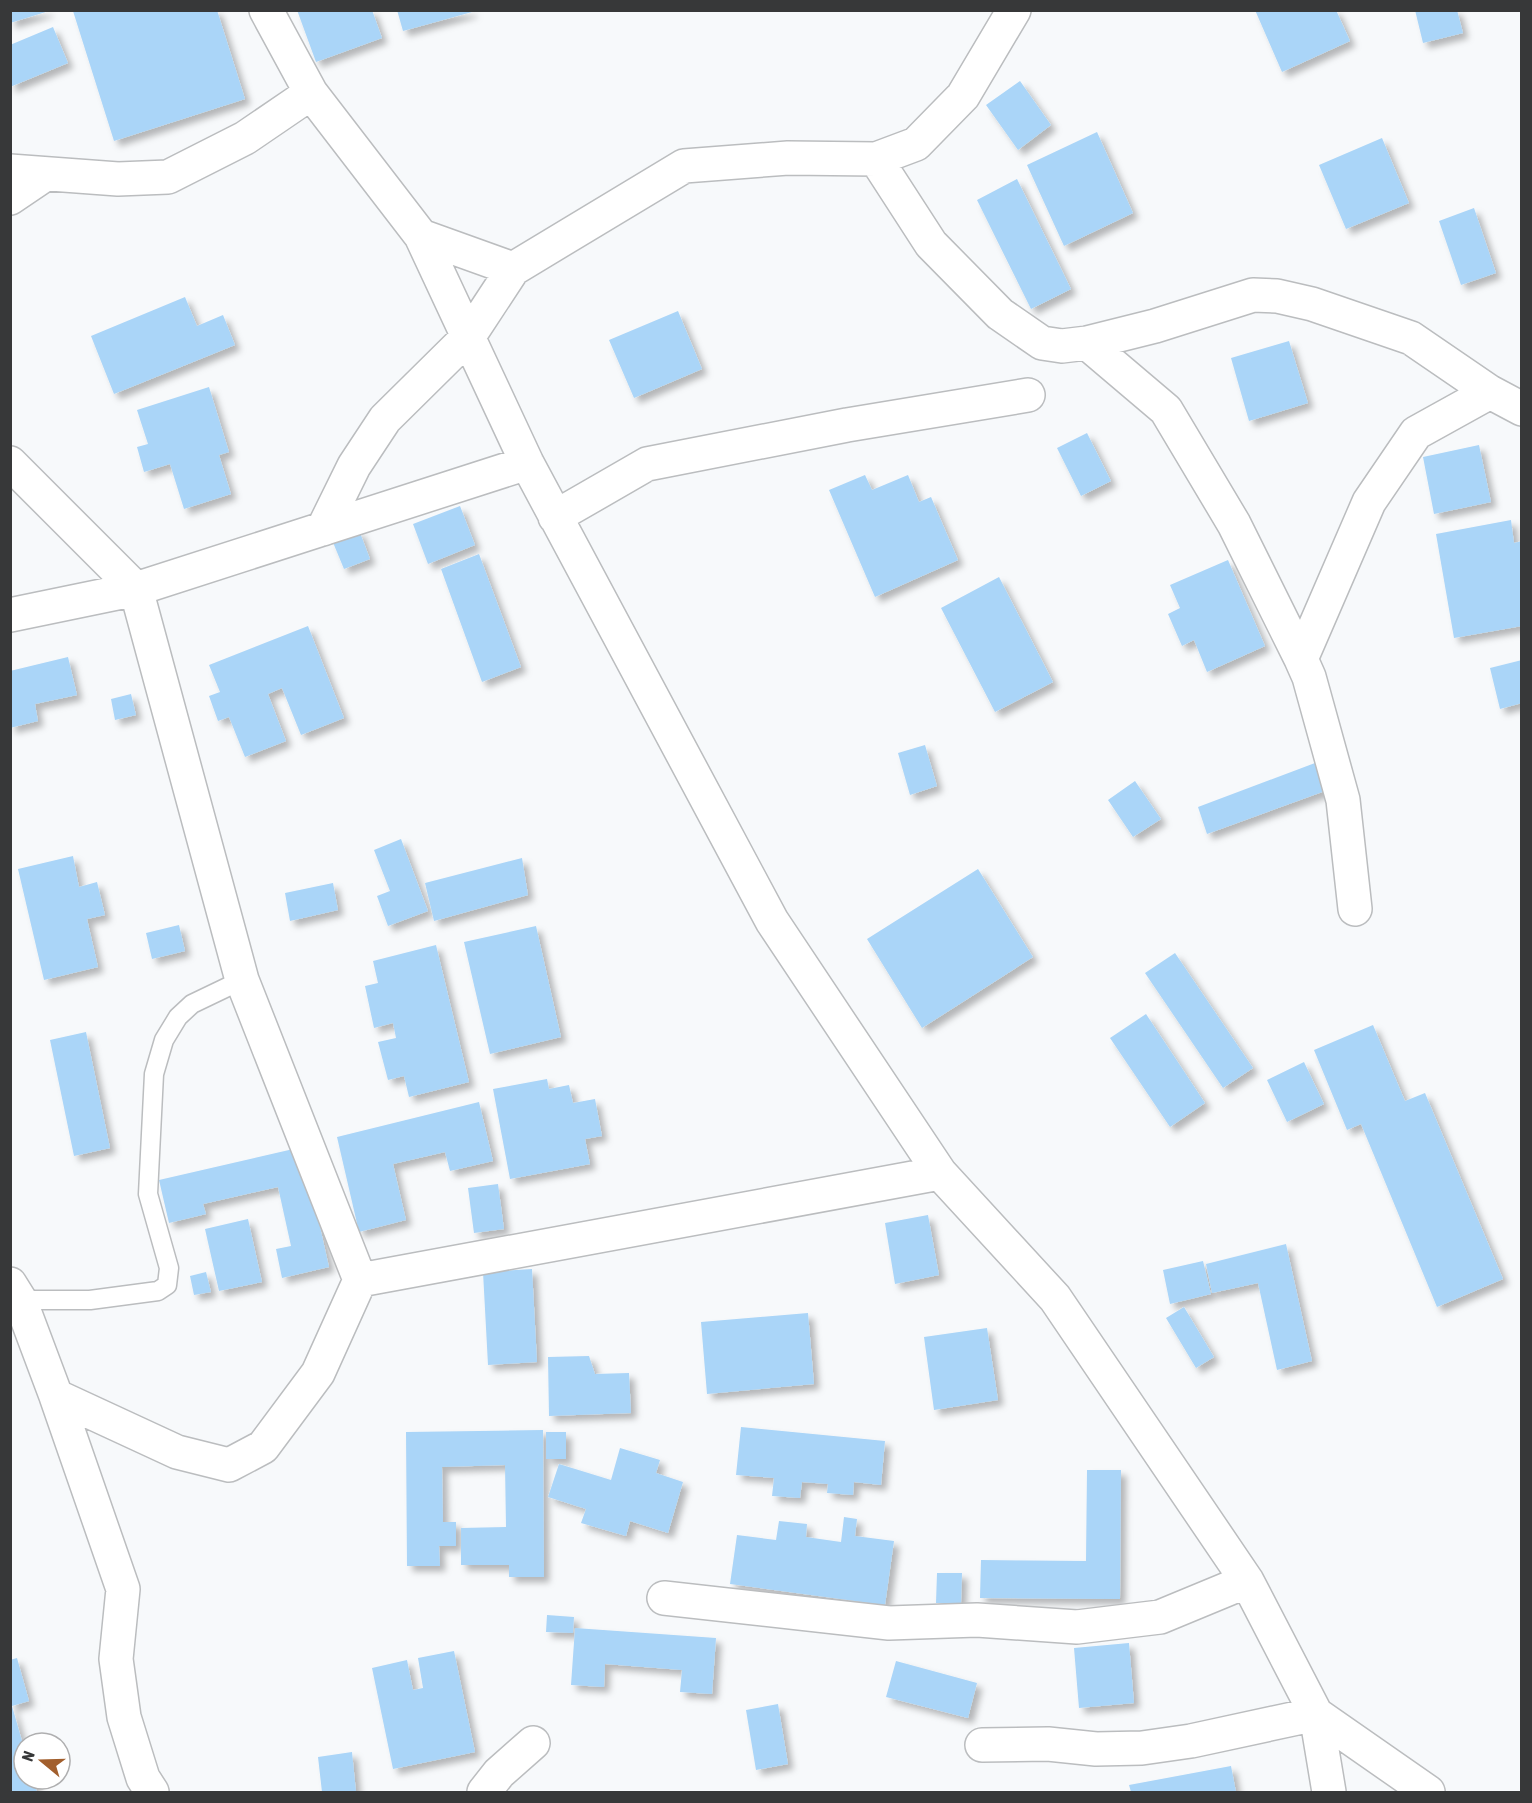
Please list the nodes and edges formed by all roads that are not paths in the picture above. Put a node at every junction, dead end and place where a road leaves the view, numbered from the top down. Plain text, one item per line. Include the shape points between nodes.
1 (266, 10) edge
2 (1014, 10) edge
3 (311, 93) junction
4 (876, 159) junction
5 (10, 171) edge
6 (44, 175) junction
7 (10, 198) edge
8 (421, 236) junction
9 (513, 269) junction
10 (469, 336) junction
11 (1087, 343) junction
12 (1490, 392) junction
13 (1028, 395) dead end
14 (1521, 409) edge
15 (10, 463) edge
16 (527, 464) junction
17 (555, 516) junction
18 (323, 529) junction
19 (136, 589) junction
20 (10, 615) edge
21 (1301, 659) junction
22 (1355, 909) dead end
23 (242, 980) junction
24 (940, 1173) junction
25 (360, 1280) junction
26 (15, 1292) edge
27 (56, 1396) junction
28 (1247, 1581) junction
29 (664, 1598) dead end
30 (1316, 1714) junction
31 (533, 1743) dead end
32 (982, 1745) dead end
33 (152, 1792) edge
34 (484, 1792) edge
35 (1329, 1792) edge
36 (1428, 1792) edge

1 - 3 street
2 - 4 street via 963,96 915,144
3 - 6 street via 244,138 168,177
3 - 8 street
4 - 9 street via 788,158 684,166
4 - 11 street via 931,244 1000,314 1042,343
5 - 6 street
6 - 7 street
8 - 9 street
8 - 10 street
9 - 10 street
10 - 16 street
10 - 18 street via 385,419 354,466
11 - 12 street via 1253,295 1276,296 1312,304 1411,338
11 - 21 street via 1166,410 1234,524
12 - 14 street
12 - 21 street via 1416,433 1369,502
13 - 17 street via 647,464
15 - 19 street
16 - 17 street
16 - 18 street
17 - 24 street via 772,921
18 - 19 street
19 - 20 street
19 - 23 street
21 - 22 street via 1343,800
23 - 25 street
23 - 26 lane via 192,1004 178,1017 164,1040 154,1074 148,1194 168,1268 167,1285 158,1290 90,1300
24 - 25 street
24 - 28 street via 1055,1298
25 - 27 street via 318,1373 263,1447 229,1465 177,1452
26 - 27 street
27 - 33 street via 123,1589 116,1659 124,1717 143,1778
28 - 29 street via 1160,1617 1077,1627 977,1620 889,1623
28 - 30 street
30 - 32 street via 1142,1748
30 - 35 street
30 - 36 street
31 - 34 street

